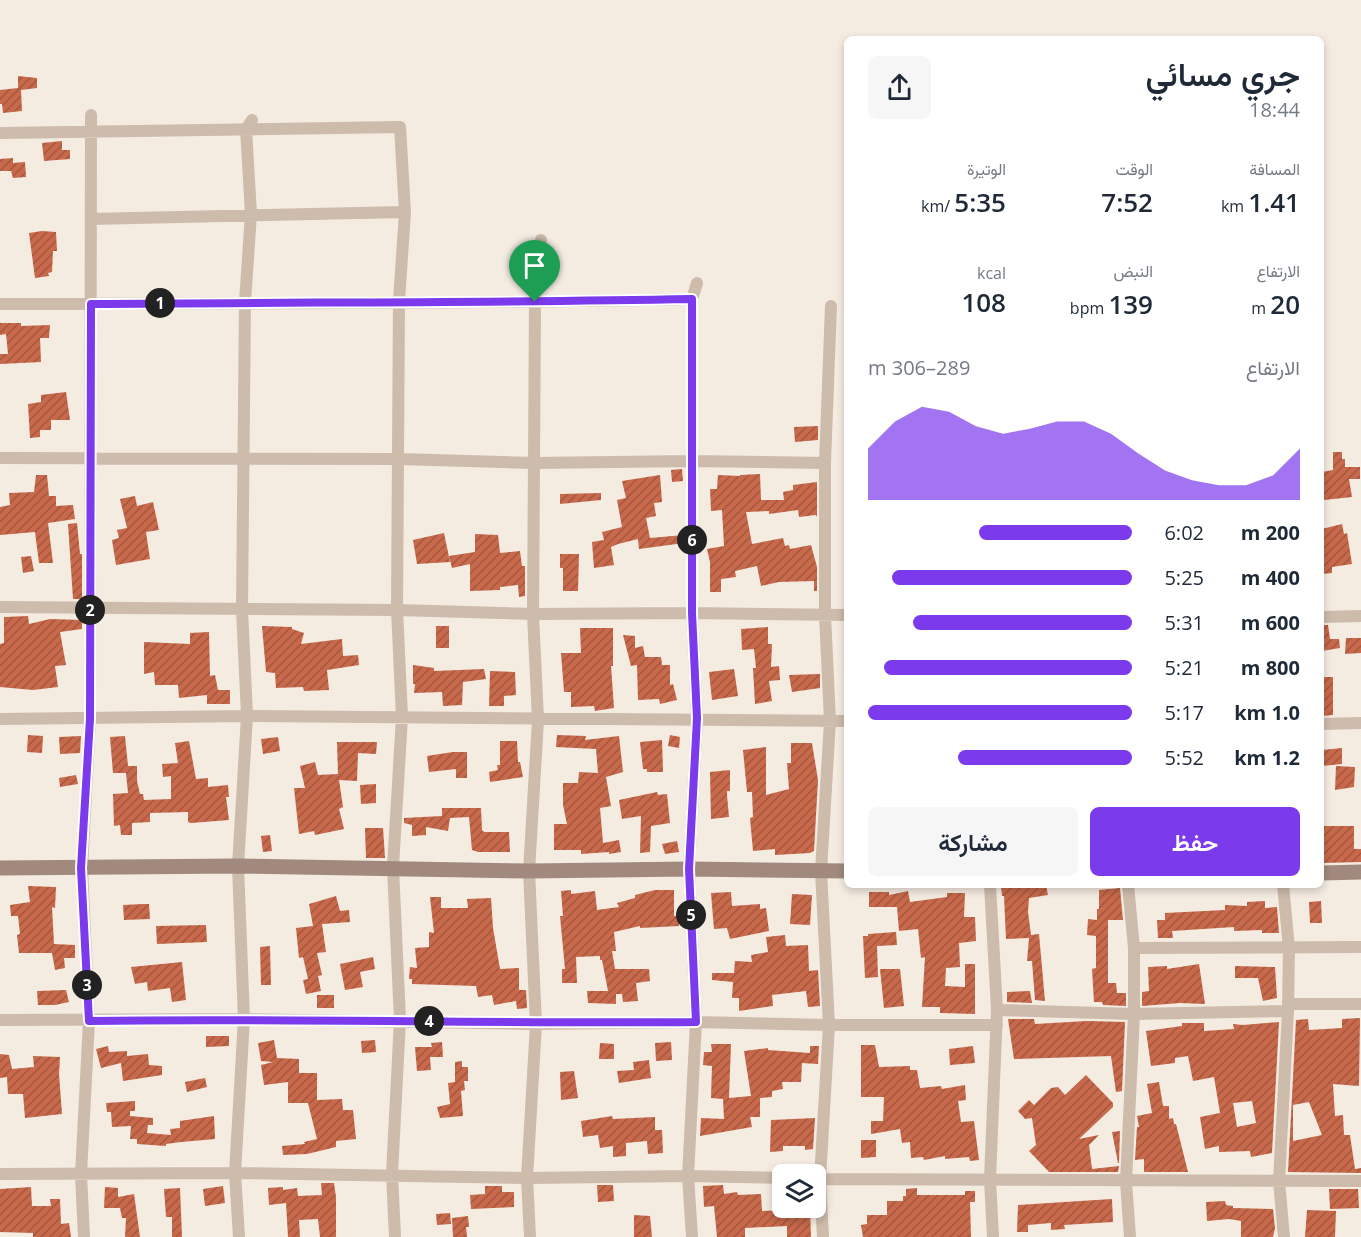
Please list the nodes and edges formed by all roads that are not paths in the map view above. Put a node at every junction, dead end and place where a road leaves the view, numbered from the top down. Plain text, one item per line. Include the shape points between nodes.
1 (91, 115) dead end
2 (249, 125) junction
3 (91, 131) junction
4 (0, 133) edge
5 (405, 212) junction
6 (251, 214) junction
7 (91, 219) junction
8 (541, 240) dead end
9 (697, 283) dead end
10 (692, 299) junction
11 (399, 301) junction
12 (245, 302) junction
13 (535, 302) junction
14 (0, 304) edge
15 (91, 304) junction
16 (831, 306) dead end
17 (0, 458) edge
18 (90, 458) junction
19 (243, 459) junction
20 (398, 459) junction
21 (692, 461) junction
22 (534, 463) junction
23 (825, 463) junction
24 (0, 607) edge
25 (90, 608) junction
26 (242, 609) junction
27 (397, 610) junction
28 (692, 613) junction
29 (533, 614) junction
30 (825, 615) junction
31 (844, 615) edge
32 (1361, 616) edge
33 (1324, 617) edge
34 (247, 716) junction
35 (402, 717) junction
36 (697, 718) junction
37 (0, 719) edge
38 (90, 719) junction
39 (538, 720) junction
40 (830, 721) junction
41 (844, 721) edge
42 (1361, 723) edge
43 (1324, 724) edge
44 (238, 866) junction
45 (393, 867) junction
46 (0, 868) edge
47 (81, 868) junction
48 (689, 869) junction
49 (529, 871) junction
50 (821, 871) junction
51 (844, 871) edge
52 (1324, 873) edge
53 (1361, 873) edge
54 (990, 888) edge
55 (1128, 888) edge
56 (1282, 888) edge
57 (1361, 947) edge
58 (1134, 948) junction
59 (1289, 948) junction
60 (1361, 1004) edge
61 (1288, 1007) junction
62 (997, 1010) junction
63 (1134, 1014) junction
64 (244, 1019) junction
65 (0, 1020) edge
66 (400, 1020) junction
67 (89, 1021) junction
68 (696, 1022) junction
69 (536, 1024) junction
70 (829, 1025) junction
71 (997, 1025) junction
72 (819, 1164) edge
73 (236, 1173) junction
74 (0, 1174) edge
75 (81, 1174) junction
76 (392, 1174) junction
77 (688, 1176) junction
78 (527, 1178) junction
79 (772, 1178) edge
80 (826, 1179) edge
81 (990, 1179) junction
82 (1279, 1181) junction
83 (1361, 1181) edge
84 (1126, 1182) junction
85 (821, 1218) edge
86 (84, 1237) edge
87 (239, 1237) edge
88 (395, 1237) edge
89 (530, 1237) edge
90 (692, 1237) edge
91 (823, 1237) edge
92 (993, 1237) edge
93 (1130, 1237) edge
94 (1284, 1237) edge

1 - 3 street
2 - 3 street
2 - 5 street via 400,127
2 - 6 street
3 - 4 street
3 - 7 street
5 - 6 street
5 - 11 street
6 - 7 street
6 - 12 street
7 - 15 street
8 - 13 street
9 - 10 street
10 - 13 street
10 - 21 street
11 - 12 street
11 - 13 street
11 - 20 street
12 - 15 street
12 - 19 street
13 - 22 street
14 - 15 street
15 - 18 street
16 - 23 street
17 - 18 street
18 - 19 street
18 - 25 street
19 - 20 street
19 - 26 street
20 - 22 street
20 - 27 street
21 - 22 street
21 - 23 street
21 - 28 street
22 - 29 street
23 - 30 street
24 - 25 street
25 - 26 street
25 - 38 street
26 - 27 street
26 - 34 street
27 - 29 street
27 - 35 street
28 - 29 street
28 - 30 street
28 - 36 street
29 - 39 street
30 - 31 street
30 - 40 street
32 - 33 street
34 - 35 street
34 - 38 street
34 - 44 street
35 - 39 street
35 - 45 street
36 - 39 street
36 - 40 street
36 - 48 street
37 - 38 street
38 - 47 street
39 - 49 street
40 - 41 street
40 - 50 street
42 - 43 street
44 - 45 street
44 - 47 street
44 - 64 street
45 - 49 street
45 - 66 street
46 - 47 street
47 - 67 street
48 - 49 street
48 - 50 street
48 - 68 street
49 - 69 street
50 - 51 street
50 - 70 street
52 - 53 street
54 - 62 street
55 - 58 street
56 - 59 street
57 - 59 street
58 - 59 street
58 - 63 street
59 - 61 street
60 - 61 street
61 - 63 street
61 - 82 street
62 - 63 street
62 - 71 street
63 - 84 street
64 - 66 street
64 - 67 street
64 - 73 street
65 - 67 street
66 - 69 street
66 - 76 street
67 - 75 street
68 - 69 street
68 - 70 street
68 - 77 street
69 - 78 street
70 - 71 street
70 - 72 street
71 - 81 street
73 - 75 street
73 - 76 street
73 - 87 street
74 - 75 street
75 - 86 street
76 - 78 street
76 - 88 street
77 - 78 street
77 - 79 street
77 - 90 street
78 - 89 street
80 - 81 street
81 - 84 street
81 - 92 street
82 - 83 street
82 - 84 street
82 - 94 street
84 - 93 street
85 - 91 street

